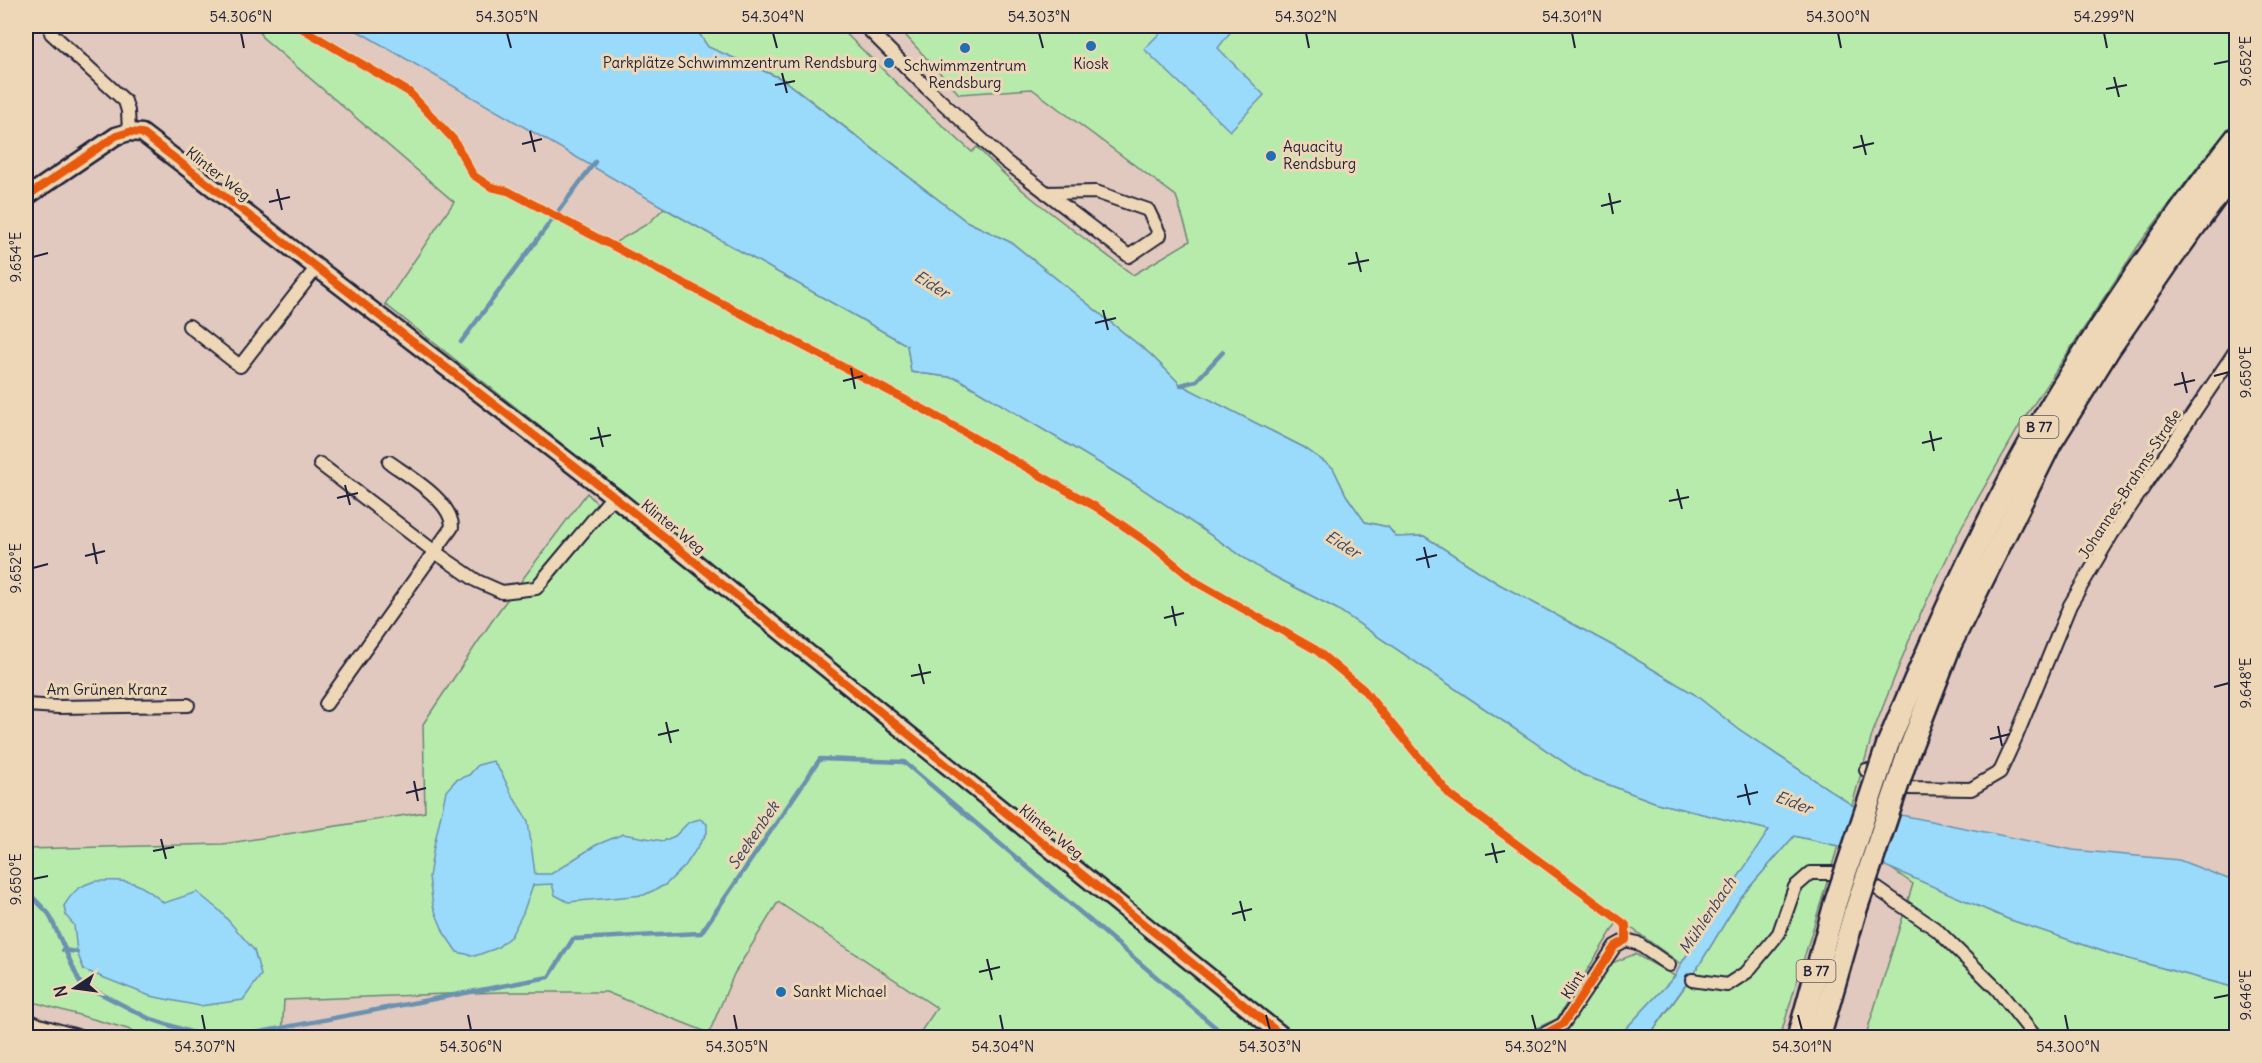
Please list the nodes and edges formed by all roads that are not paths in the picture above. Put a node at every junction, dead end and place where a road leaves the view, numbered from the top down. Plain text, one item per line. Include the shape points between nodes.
1 (866, 26) edge
2 (51, 33) dead end
3 (129, 132) junction
4 (2236, 138) edge
5 (2236, 169) edge
6 (1046, 193) junction
7 (26, 197) edge
8 (317, 267) junction
9 (189, 326) dead end
10 (2236, 350) edge
11 (390, 462) dead end
12 (320, 464) dead end
13 (613, 496) junction
14 (435, 552) junction
15 (326, 704) dead end
16 (26, 705) edge
17 (188, 705) dead end
18 (1866, 770) dead end
19 (1669, 965) dead end
20 (1692, 980) dead end
21 (26, 1019) edge
22 (84, 1038) edge
23 (1285, 1038) edge
24 (1537, 1038) edge
25 (1798, 1038) edge
26 (1819, 1038) edge
27 (2036, 1038) edge

1 - 6 street via 1005,161
2 - 3 street via 125,101
3 - 7 street via 110,140
3 - 8 street, Klinter Weg via 142,133
4 - 25 highway, B 77, bridge via 2151,252 2092,340 2033,437 1933,635 1888,744 1835,904
5 - 26 highway, B 77, bridge via 2115,339 2050,444 1951,643 1909,751 1855,912
6 - 6 street via 1129,256 1160,235 1148,210 1096,192
8 - 9 street via 240,366
8 - 13 street, Klinter Weg
10 - 18 street, Johannes-Brahms-Straße via 2112,534 2070,605 2000,772 1971,789 1907,788
11 - 14 street via 449,510 452,527
12 - 14 street
13 - 14 street via 536,588 502,592 477,581
13 - 23 street, Klinter Weg
14 - 15 street
16 - 17 street, Am Grünen Kranz
19 - 24 street, Klint via 1637,943 1626,940 1615,946 1563,1024
20 - 27 street via 1726,985 1747,972 1779,933 1795,887 1811,873 1862,878 1937,930 1997,989
21 - 22 street

